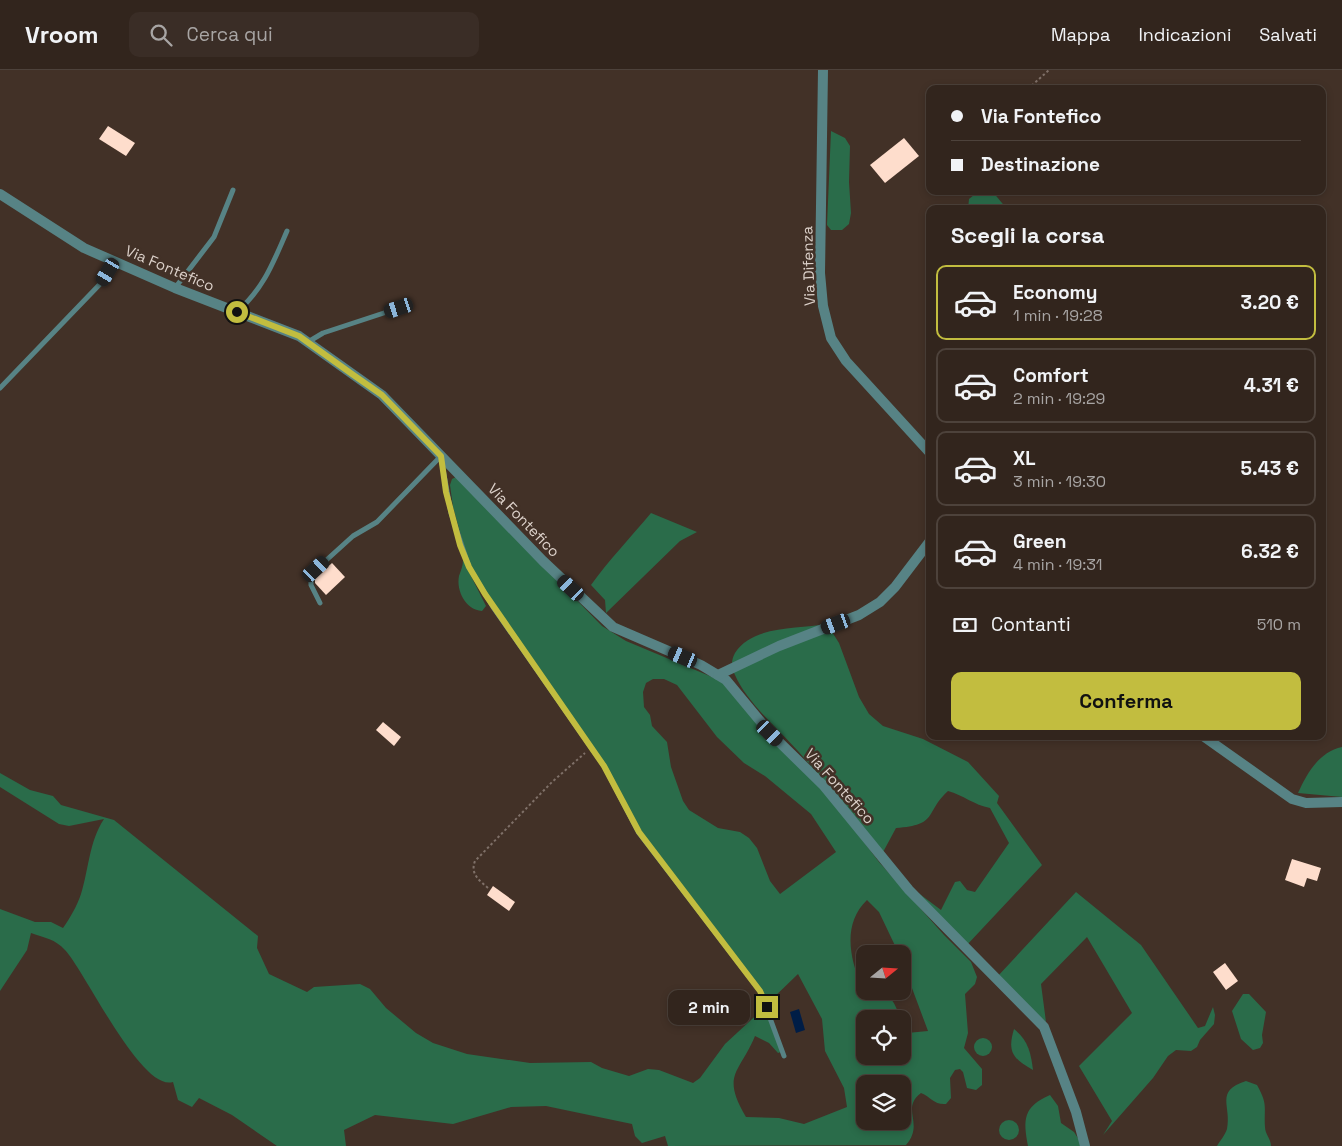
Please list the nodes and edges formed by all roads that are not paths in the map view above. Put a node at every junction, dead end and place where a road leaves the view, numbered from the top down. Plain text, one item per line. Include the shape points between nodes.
1 (823, 70) edge
2 (233, 190) dead end
3 (0, 194) edge
4 (287, 231) dead end
5 (115, 261) junction
6 (175, 288) junction
7 (399, 308) dead end
8 (237, 312) junction
9 (307, 342) junction
10 (0, 388) edge
11 (926, 449) edge
12 (441, 456) junction
13 (926, 546) edge
14 (320, 603) dead end
15 (718, 675) junction
16 (1208, 740) edge
17 (1342, 802) edge
18 (784, 1056) dead end
19 (1085, 1146) edge

1 - 11 street, Via Difenza via 820,273 823,306 831,338 846,361
2 - 6 lane via 214,238
3 - 5 street, Via Fontefico via 84,248
4 - 8 lane via 267,278
5 - 6 street, Via Fontefico
5 - 10 lane via 102,282
6 - 8 street, Via Fontefico
7 - 9 lane via 324,332
8 - 9 street, Via Fontefico
9 - 12 street, Via Fontefico via 382,395
12 - 14 lane via 378,522 353,536 311,574 311,585
12 - 15 street, Via Fontefico via 542,561 614,627
12 - 18 lane via 450,506 469,567 498,615 604,766 639,832 760,991
13 - 15 street via 896,586 880,602 859,615 779,646
15 - 19 street, Via Fontefico via 824,786 908,890 1044,1027 1076,1112
16 - 17 street via 1292,799 1306,803

